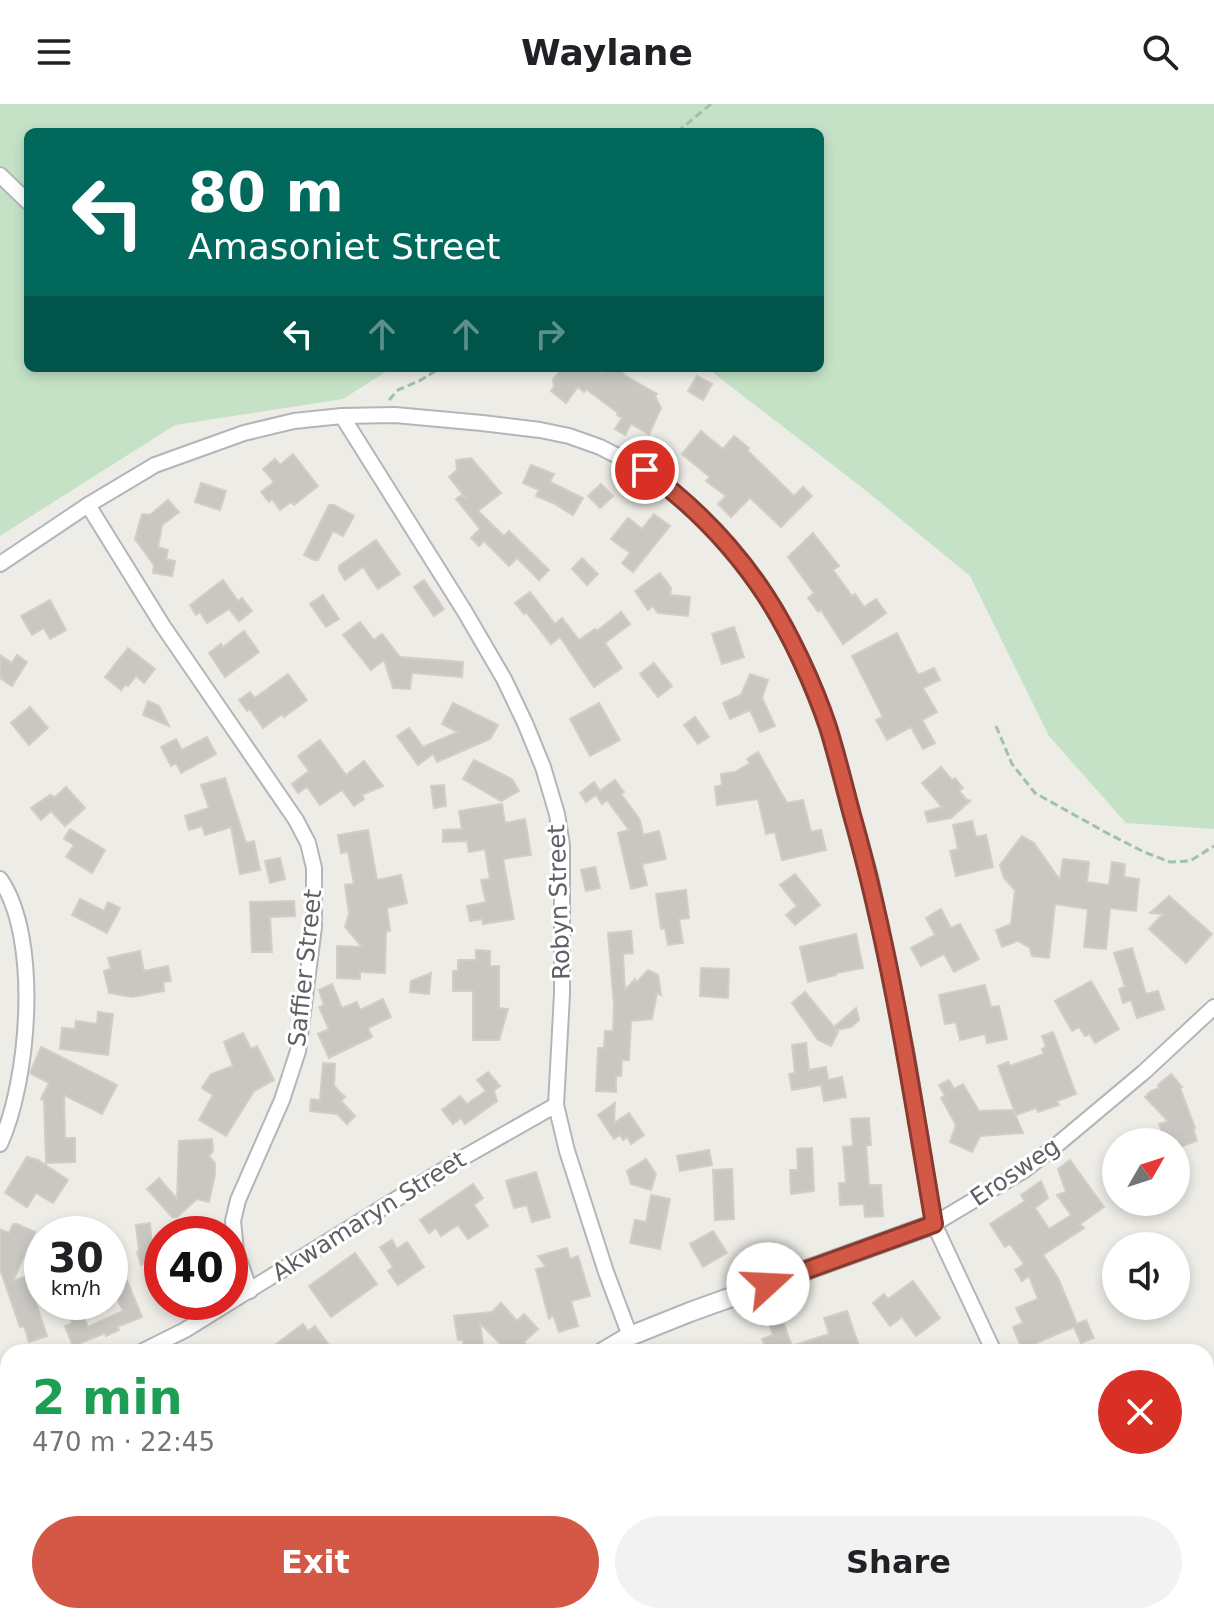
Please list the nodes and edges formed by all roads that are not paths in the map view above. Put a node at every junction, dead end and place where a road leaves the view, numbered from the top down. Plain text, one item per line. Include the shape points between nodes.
1 (0, 175) edge
2 (24, 198) edge
3 (342, 416) junction
4 (88, 505) junction
5 (0, 564) edge
6 (0, 879) edge
7 (1214, 1007) edge
8 (556, 1105) junction
9 (0, 1144) edge
10 (934, 1224) junction
11 (250, 1291) junction
12 (630, 1336) junction
13 (157, 1344) edge
14 (616, 1344) edge
15 (990, 1344) edge

1 - 2 street
3 - 4 street via 244,433 174,457
3 - 8 street, Robyn Street via 504,679 543,767 562,846
3 - 10 street via 540,430 600,447 645,470 693,508 746,567 800,658 827,725 870,876 907,1055
4 - 5 street
4 - 11 street, Saffier Street via 163,626 296,820 314,868 314,927 298,1051 233,1221 236,1251
6 - 9 street via 19,925 27,974 19,1069
7 - 10 street, Erosweg via 1037,1161
8 - 11 street, Akwamaryn Street
8 - 12 street, Robyn Street
10 - 12 street, Erosweg
10 - 15 street
11 - 13 street, Akwamaryn Street
12 - 14 street, Erosweg

